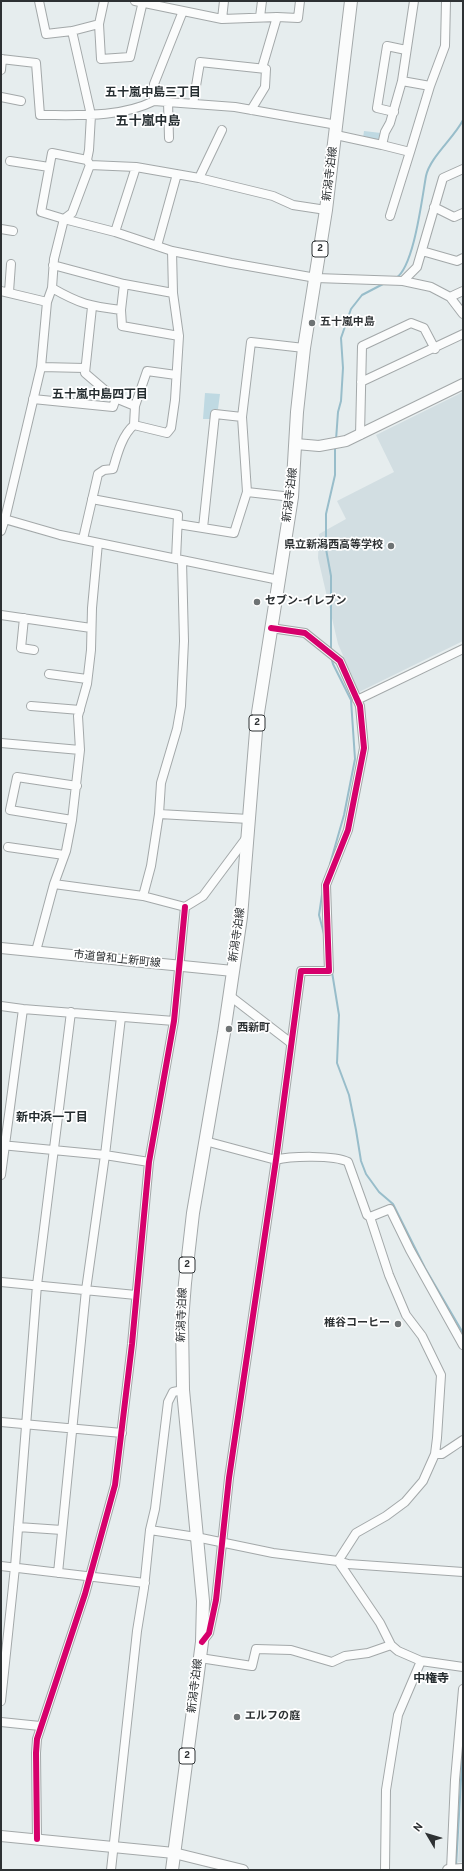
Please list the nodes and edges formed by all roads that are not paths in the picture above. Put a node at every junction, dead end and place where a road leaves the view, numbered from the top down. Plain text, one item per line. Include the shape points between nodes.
1 (39, 1) edge
2 (104, 1) edge
3 (224, 1) edge
4 (262, 1) edge
5 (300, 1) edge
6 (351, 1) edge
7 (414, 1) edge
8 (446, 1) edge
9 (140, 2) edge
10 (183, 12) junction
11 (260, 17) junction
12 (277, 17) junction
13 (222, 19) junction
14 (99, 24) junction
15 (72, 31) junction
16 (406, 50) junction
17 (2, 59) edge
18 (262, 68) junction
19 (1, 70) edge
20 (402, 81) junction
21 (430, 86) junction
22 (1, 97) edge
23 (20, 101) dead end
24 (154, 101) junction
25 (168, 102) junction
26 (193, 104) junction
27 (251, 110) junction
28 (394, 112) junction
29 (91, 115) junction
30 (222, 130) dead end
31 (336, 130) junction
32 (169, 138) dead end
33 (382, 145) junction
34 (410, 152) junction
35 (10, 161) dead end
36 (88, 163) junction
37 (136, 166) junction
38 (49, 167) junction
39 (463, 169) edge
40 (177, 174) junction
41 (199, 178) junction
42 (434, 207) junction
43 (326, 210) junction
44 (463, 213) edge
45 (390, 216) dead end
46 (64, 219) junction
47 (1, 229) edge
48 (13, 231) dead end
49 (115, 232) junction
50 (157, 246) junction
51 (172, 251) junction
52 (422, 251) junction
53 (463, 258) edge
54 (11, 264) dead end
55 (53, 265) junction
56 (316, 278) junction
57 (403, 281) junction
58 (124, 284) junction
59 (52, 288) junction
60 (463, 291) edge
61 (5, 292) edge
62 (173, 293) junction
63 (450, 297) junction
64 (47, 302) junction
65 (92, 307) junction
66 (121, 310) junction
67 (463, 314) edge
68 (463, 334) edge
69 (179, 336) junction
70 (304, 348) junction
71 (435, 349) junction
72 (41, 367) junction
73 (86, 368) junction
74 (176, 375) junction
75 (361, 382) junction
76 (463, 384) edge
77 (116, 398) junction
78 (34, 399) junction
79 (135, 406) junction
80 (242, 417) junction
81 (134, 426) junction
82 (360, 435) junction
83 (296, 444) junction
84 (246, 492) junction
85 (292, 497) junction
86 (92, 499) junction
87 (3, 518) edge
88 (178, 524) junction
89 (203, 528) junction
90 (1, 530) edge
91 (83, 539) junction
92 (98, 543) junction
93 (179, 560) junction
94 (279, 580) junction
95 (1, 615) edge
96 (24, 618) junction
97 (91, 628) junction
98 (271, 628) junction
99 (463, 649) edge
100 (34, 650) dead end
101 (49, 674) dead end
102 (87, 679) junction
103 (357, 700) junction
104 (31, 706) dead end
105 (80, 710) junction
106 (1, 743) edge
107 (80, 750) junction
108 (77, 786) junction
109 (159, 814) junction
110 (249, 819) junction
111 (72, 820) junction
112 (248, 835) junction
113 (8, 847) dead end
114 (64, 855) junction
115 (54, 884) junction
116 (143, 896) junction
117 (185, 907) junction
118 (1, 948) edge
119 (36, 951) junction
120 (179, 966) junction
121 (233, 971) junction
122 (230, 996) junction
123 (1, 1006) edge
124 (23, 1009) junction
125 (70, 1012) junction
126 (121, 1017) junction
127 (174, 1021) junction
128 (291, 1043) junction
129 (205, 1141) junction
130 (3, 1145) edge
131 (53, 1150) junction
132 (105, 1155) junction
133 (276, 1160) junction
134 (149, 1162) junction
135 (1, 1175) edge
136 (370, 1217) junction
137 (1, 1282) edge
138 (37, 1284) junction
139 (86, 1290) junction
140 (136, 1295) junction
141 (463, 1345) edge
142 (183, 1390) junction
143 (1, 1422) edge
144 (25, 1423) junction
145 (72, 1428) junction
146 (122, 1433) junction
147 (463, 1440) edge
148 (435, 1454) junction
149 (18, 1528) junction
150 (62, 1530) junction
151 (150, 1530) junction
152 (196, 1537) junction
153 (222, 1543) junction
154 (338, 1561) junction
155 (1, 1566) edge
156 (15, 1567) junction
157 (58, 1572) junction
158 (463, 1572) edge
159 (90, 1576) junction
160 (145, 1583) junction
161 (202, 1642) junction
162 (391, 1645) junction
163 (200, 1658) junction
164 (421, 1661) junction
165 (463, 1667) edge
166 (463, 1689) edge
167 (1, 1701) edge
168 (1, 1722) edge
169 (40, 1726) junction
170 (463, 1776) edge
171 (455, 1780) junction
172 (1, 1836) edge
173 (37, 1838) junction
174 (114, 1846) junction
175 (174, 1853) junction
176 (229, 1869) edge
177 (463, 1869) edge
178 (111, 1870) edge
179 (172, 1870) edge
180 (243, 1870) edge
181 (386, 1870) edge
182 (450, 1870) edge

1 - 15 street via 46,34
2 - 14 street
3 - 13 street
4 - 11 street
5 - 12 street via 298,18
6 - 31 main road, 新潟寺泊線 / 2
7 - 16 street
8 - 21 street via 445,46
9 - 10 street
9 - 14 street via 130,58 101,60
10 - 13 street
10 - 24 street via 154,84
11 - 12 street
11 - 13 street
12 - 18 street
14 - 15 street
15 - 29 street
16 - 20 street
16 - 28 street via 387,46 377,108
17 - 19 street
17 - 29 street via 36,63 40,115
18 - 26 street via 200,62
18 - 27 street via 266,69 265,87
20 - 21 street
20 - 28 street
21 - 34 street
22 - 23 street
24 - 25 street
24 - 29 street via 142,107
25 - 26 street
25 - 32 street
26 - 27 street
27 - 31 street
28 - 33 street
29 - 36 street
30 - 41 street
31 - 33 street
31 - 43 main road, 新潟寺泊線 / 2
33 - 34 street
34 - 45 street
35 - 38 street
36 - 37 street
36 - 38 street via 52,153
36 - 46 street via 72,212
37 - 40 street
37 - 49 street
38 - 46 street via 41,212
39 - 42 street via 444,178
40 - 41 street
40 - 50 street
41 - 43 street via 273,196 294,205
42 - 44 street via 454,217
42 - 52 street
43 - 56 main road, 新潟寺泊線 / 2
46 - 49 street
46 - 55 street
47 - 48 street
49 - 50 street
50 - 51 street
51 - 56 street
51 - 62 street
52 - 53 street via 456,261
52 - 57 street via 417,267
54 - 61 street
55 - 58 street
55 - 59 street
56 - 57 street
56 - 70 main road, 新潟寺泊線 / 2
57 - 63 street via 431,287
58 - 62 street
58 - 66 street
59 - 64 street
59 - 65 street via 76,302
60 - 63 street
61 - 64 street
62 - 69 street
63 - 67 street
64 - 72 street
65 - 66 street
65 - 73 street
66 - 69 street via 122,326
68 - 71 street
69 - 74 street
70 - 80 street via 252,342
70 - 83 main road, 新潟寺泊線 / 2
71 - 75 street
71 - 75 street via 424,328 411,323 404,326 362,346
72 - 73 street
72 - 78 street
73 - 77 street via 85,372
74 - 79 street via 148,371
74 - 81 street via 171,428 167,433
75 - 82 street
76 - 82 street
77 - 78 street via 113,407
77 - 79 street
78 - 87 street
79 - 81 street
80 - 84 street
80 - 89 street via 215,414
81 - 86 street via 124,439 113,469 98,474
82 - 83 street via 330,445
83 - 85 main road, 新潟寺泊線 / 2
84 - 85 street
84 - 89 street via 234,533
85 - 94 main road, 新潟寺泊線 / 2
86 - 88 street via 178,515
86 - 91 street
87 - 90 street
87 - 91 street
88 - 89 street
88 - 93 street
91 - 92 street
92 - 93 street
92 - 97 street
93 - 94 street
93 - 109 street via 184,641 181,706 161,783
94 - 98 main road, 新潟寺泊線 / 2
95 - 96 street
96 - 97 street
96 - 100 street via 20,648
97 - 102 street
98 - 103 street via 305,633 340,661
98 - 110 main road, 新潟寺泊線 / 2 via 257,719
99 - 103 street
101 - 102 street
102 - 105 street
103 - 128 street via 360,706 364,748 348,830 326,885 329,971 301,971
104 - 105 street
105 - 107 street
106 - 107 street
107 - 108 street
108 - 111 street
108 - 111 street via 17,778 10,810
109 - 110 street
109 - 116 street via 151,866
110 - 112 main road, 新潟寺泊線 / 2
111 - 114 street
112 - 117 street via 203,896
112 - 121 main road, 新潟寺泊線 / 2 via 241,917
113 - 114 street
114 - 115 street
115 - 116 street
115 - 119 street
116 - 117 street
117 - 120 street
118 - 119 street, 市道曽和上新町線
119 - 120 street, 市道曽和上新町線
120 - 121 street, 市道曽和上新町線
120 - 127 street
121 - 122 main road, 新潟寺泊線 / 2
122 - 128 street
122 - 129 main road, 新潟寺泊線 / 2
123 - 124 street
124 - 125 street
124 - 130 street
125 - 126 street
125 - 131 street
126 - 127 street
126 - 132 street
127 - 134 street
128 - 133 street
129 - 133 street
129 - 142 main road, 新潟寺泊線 / 2 via 184,1283
130 - 131 street
130 - 135 street
131 - 132 street
131 - 138 street
132 - 134 street
132 - 139 street
133 - 136 street via 318,1158 343,1159 348,1162 367,1215
133 - 153 street via 229,1478
134 - 140 street
136 - 141 street via 390,1209
136 - 148 street via 389,1275 406,1315 422,1336 441,1375
137 - 138 street
138 - 139 street
138 - 144 street
139 - 140 street
139 - 145 street
140 - 146 street
142 - 151 street via 173,1392 168,1402 155,1509
142 - 152 main road, 新潟寺泊線 / 2
143 - 144 street
144 - 145 street
144 - 149 street
145 - 146 street
145 - 150 street
146 - 159 street via 115,1485
147 - 148 street via 442,1454
148 - 154 street via 423,1481 405,1502 356,1533
149 - 150 street
149 - 156 street
150 - 157 street
151 - 152 street
151 - 160 street
152 - 153 street
152 - 161 main road, 新潟寺泊線 / 2 via 203,1601
153 - 154 street via 273,1553
153 - 161 street via 209,1633
154 - 158 street via 348,1564
154 - 162 street via 380,1623
155 - 156 street
156 - 157 street
156 - 167 street
157 - 159 street
159 - 160 street
159 - 169 street
160 - 174 street via 124,1738
161 - 163 main road, 新潟寺泊線 / 2
162 - 163 street via 368,1653 345,1656 332,1662 291,1650 256,1649 252,1666
162 - 164 street
163 - 175 main road, 新潟寺泊線 / 2
164 - 165 street
164 - 181 street via 398,1715 386,1790
166 - 171 street
168 - 169 street
169 - 173 street via 36,1753
170 - 171 street
171 - 182 street
172 - 173 street
173 - 174 street via 83,1846
174 - 175 street
174 - 178 street
175 - 176 street
175 - 179 main road, 新潟寺泊線 / 2
176 - 180 street
177 - 182 street

